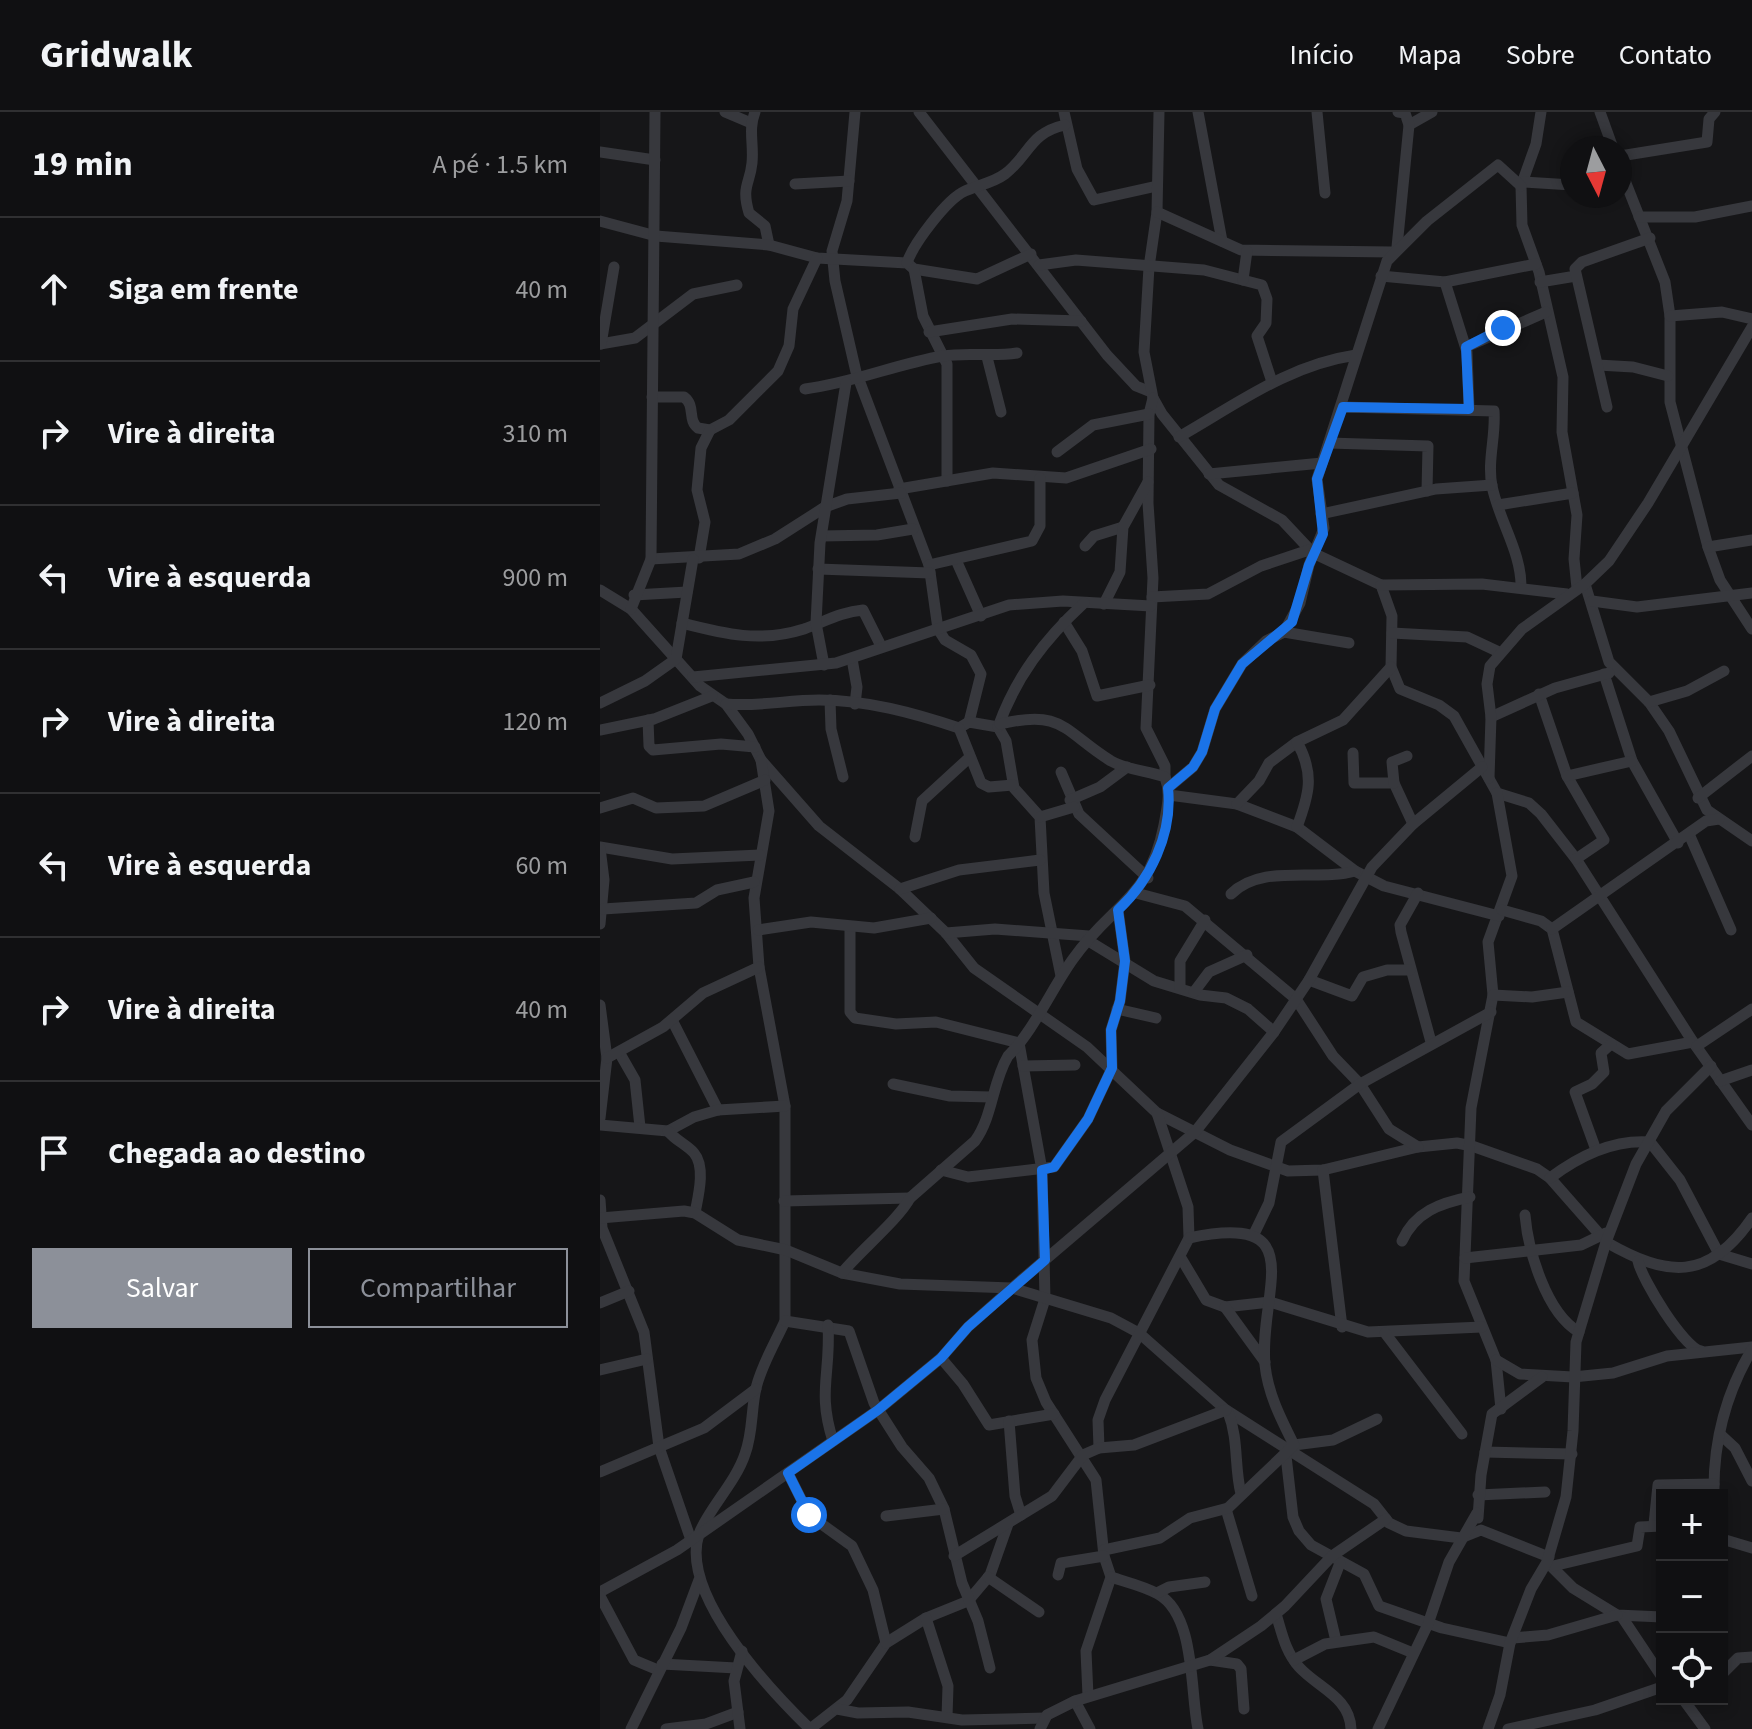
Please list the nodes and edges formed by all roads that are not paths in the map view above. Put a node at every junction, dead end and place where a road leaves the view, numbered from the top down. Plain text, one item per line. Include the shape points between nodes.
1 (655, 112) edge
2 (725, 112) edge
3 (855, 112) edge
4 (919, 112) edge
5 (1064, 112) edge
6 (1159, 112) edge
7 (1198, 112) edge
8 (1317, 112) edge
9 (1398, 112) edge
10 (1432, 112) edge
11 (1541, 112) edge
12 (1600, 112) edge
13 (1715, 112) edge
14 (753, 118) edge
15 (1065, 125) junction
16 (1409, 125) junction
17 (1609, 136) edge
18 (600, 152) edge
19 (1632, 154) edge
20 (655, 160) junction
21 (849, 181) junction
22 (795, 184) dead end
23 (1522, 184) junction
24 (1560, 185) edge
25 (1157, 186) junction
26 (975, 188) junction
27 (1325, 193) dead end
28 (1632, 202) edge
29 (1752, 206) edge
30 (1157, 212) junction
31 (1639, 217) junction
32 (600, 221) edge
33 (656, 236) junction
34 (1650, 238) junction
35 (1222, 241) junction
36 (769, 245) junction
37 (1395, 249) junction
38 (1247, 251) junction
39 (1031, 254) junction
40 (817, 258) junction
41 (832, 260) junction
42 (1536, 264) junction
43 (1039, 265) junction
44 (910, 266) junction
45 (614, 267) dead end
46 (1149, 267) junction
47 (1381, 276) junction
48 (1576, 276) junction
49 (1243, 280) junction
50 (1445, 282) junction
51 (1540, 282) junction
52 (737, 285) dead end
53 (1546, 312) junction
54 (1670, 316) junction
55 (1752, 319) edge
56 (1081, 321) junction
57 (655, 322) junction
58 (1752, 327) edge
59 (929, 332) junction
60 (600, 344) edge
61 (1466, 347) junction
62 (1017, 353) dead end
63 (1356, 355) junction
64 (944, 356) junction
65 (987, 357) junction
66 (1598, 365) junction
67 (1668, 376) junction
68 (859, 379) junction
69 (1272, 382) junction
70 (846, 383) junction
71 (805, 389) dead end
72 (1152, 395) junction
73 (652, 397) junction
74 (1343, 407) junction
75 (1607, 407) dead end
76 (1469, 409) junction
77 (1001, 412) dead end
78 (1149, 414) junction
79 (710, 430) junction
80 (1179, 437) junction
81 (1329, 443) junction
82 (1680, 447) junction
83 (1151, 449) junction
84 (1057, 452) dead end
85 (1322, 463) junction
86 (1209, 474) junction
87 (1040, 478) junction
88 (947, 481) junction
89 (1148, 482) junction
90 (1492, 485) junction
91 (900, 491) junction
92 (1427, 491) junction
93 (1573, 493) junction
94 (1498, 505) junction
95 (825, 507) junction
96 (1321, 514) junction
97 (1123, 527) junction
98 (913, 529) junction
99 (822, 536) junction
100 (1752, 540) edge
101 (1085, 546) dead end
102 (1708, 547) junction
103 (1311, 552) junction
104 (651, 559) junction
105 (696, 559) junction
106 (956, 560) junction
107 (818, 569) junction
108 (930, 569) junction
109 (1381, 585) junction
110 (1521, 588) junction
111 (1577, 588) junction
112 (600, 590) edge
113 (687, 592) junction
114 (640, 593) junction
115 (1752, 593) edge
116 (1728, 594) junction
117 (618, 600) junction
118 (1592, 601) junction
119 (1152, 602) junction
120 (1084, 603) junction
121 (1104, 604) junction
122 (631, 609) junction
123 (981, 616) junction
124 (1064, 622) junction
125 (682, 623) junction
126 (816, 623) junction
127 (938, 629) junction
128 (1752, 629) edge
129 (1284, 632) junction
130 (1392, 633) junction
131 (1349, 643) dead end
132 (881, 646) junction
133 (1499, 652) junction
134 (676, 659) junction
135 (852, 659) junction
136 (824, 665) junction
137 (1391, 667) junction
138 (1617, 670) junction
139 (1724, 671) dead end
140 (1604, 674) junction
141 (693, 677) junction
142 (1150, 685) junction
143 (1539, 694) junction
144 (712, 696) junction
145 (830, 700) junction
146 (1649, 702) junction
147 (600, 703) edge
148 (726, 704) junction
149 (855, 704) junction
150 (1491, 717) junction
151 (648, 720) junction
152 (964, 725) junction
153 (999, 725) junction
154 (600, 730) edge
155 (1297, 742) junction
156 (755, 747) junction
157 (1353, 753) dead end
158 (1407, 756) dead end
159 (1752, 756) edge
160 (970, 757) junction
161 (761, 760) junction
162 (1632, 761) junction
163 (1127, 767) junction
164 (1482, 767) junction
165 (1689, 768) junction
166 (1061, 772) dead end
167 (1567, 776) junction
168 (843, 777) dead end
169 (1489, 778) junction
170 (765, 780) junction
171 (1394, 783) junction
172 (1013, 785) junction
173 (1712, 785) junction
174 (1167, 787) junction
175 (1497, 793) junction
176 (1698, 798) junction
177 (1072, 804) junction
178 (1237, 804) junction
179 (600, 808) edge
180 (1706, 816) junction
181 (1040, 817) junction
182 (1413, 824) junction
183 (1297, 827) junction
184 (1689, 834) junction
185 (915, 837) dead end
186 (1752, 841) edge
187 (1678, 843) junction
188 (600, 848) edge
189 (760, 855) junction
190 (1576, 859) junction
191 (1040, 860) junction
192 (1360, 874) junction
193 (1148, 878) junction
194 (754, 882) junction
195 (900, 889) junction
196 (602, 890) edge
197 (1136, 893) junction
198 (1418, 893) junction
199 (1231, 894) dead end
200 (1599, 897) junction
201 (603, 909) junction
202 (1118, 910) junction
203 (1500, 913) junction
204 (931, 918) junction
205 (1205, 920) junction
206 (600, 924) edge
207 (850, 927) junction
208 (1552, 929) junction
209 (758, 930) junction
210 (1731, 930) dead end
211 (1052, 931) junction
212 (946, 933) junction
213 (1088, 938) junction
214 (1247, 955) junction
215 (1125, 961) junction
216 (759, 967) junction
217 (1410, 970) junction
218 (1061, 976) junction
219 (1309, 980) junction
220 (1180, 988) junction
221 (1194, 992) junction
222 (1568, 992) junction
223 (1493, 995) junction
224 (1296, 999) junction
225 (600, 1005) edge
226 (1117, 1009) junction
227 (1752, 1009) edge
228 (1038, 1011) junction
229 (1491, 1012) junction
230 (1156, 1018) dead end
231 (672, 1020) junction
232 (1274, 1032) junction
233 (1431, 1042) junction
234 (1019, 1043) junction
235 (1611, 1044) junction
236 (1695, 1044) junction
237 (619, 1052) junction
238 (607, 1058) junction
239 (1075, 1065) dead end
240 (1023, 1066) junction
241 (1711, 1066) junction
242 (1112, 1068) junction
243 (1752, 1070) edge
244 (1720, 1081) junction
245 (893, 1084) dead end
246 (1360, 1084) junction
247 (991, 1097) junction
248 (601, 1099) edge
249 (785, 1106) junction
250 (718, 1110) junction
251 (1157, 1113) junction
252 (600, 1118) edge
253 (600, 1125) edge
254 (1752, 1125) edge
255 (640, 1127) junction
256 (668, 1131) junction
257 (1195, 1132) junction
258 (1650, 1142) junction
259 (1472, 1146) junction
260 (1418, 1147) junction
261 (1596, 1150) junction
262 (1170, 1156) junction
263 (1275, 1167) junction
264 (941, 1170) junction
265 (1042, 1170) junction
266 (1323, 1170) junction
267 (1550, 1178) junction
268 (1470, 1197) junction
269 (910, 1198) junction
270 (600, 1200) edge
271 (784, 1201) junction
272 (695, 1213) junction
273 (1525, 1215) dead end
274 (1752, 1218) edge
275 (601, 1223) edge
276 (1254, 1234) junction
277 (1606, 1236) junction
278 (1189, 1238) junction
279 (1402, 1241) dead end
280 (786, 1250) junction
281 (1531, 1252) junction
282 (1719, 1254) junction
283 (1181, 1258) junction
284 (1465, 1258) junction
285 (1045, 1260) junction
286 (1638, 1261) junction
287 (1752, 1264) edge
288 (842, 1273) junction
289 (1012, 1288) junction
290 (629, 1291) junction
291 (1045, 1299) junction
292 (1270, 1302) junction
293 (600, 1303) edge
294 (1225, 1307) junction
295 (785, 1321) junction
296 (828, 1325) junction
297 (1342, 1327) junction
298 (1482, 1327) junction
299 (1579, 1332) junction
300 (1139, 1333) junction
301 (1385, 1333) junction
302 (1752, 1348) edge
303 (1701, 1351) junction
304 (941, 1358) junction
305 (647, 1359) junction
306 (1496, 1360) junction
307 (1265, 1362) junction
308 (1740, 1369) junction
309 (600, 1370) edge
310 (1542, 1377) junction
311 (1573, 1377) junction
312 (1752, 1377) edge
313 (756, 1389) junction
314 (1501, 1409) junction
315 (878, 1410) junction
316 (1227, 1411) junction
317 (1054, 1414) junction
318 (1377, 1419) dead end
319 (1009, 1421) junction
320 (1462, 1434) dead end
321 (1722, 1436) junction
322 (833, 1441) junction
323 (659, 1447) junction
324 (1099, 1448) junction
325 (1291, 1450) junction
326 (1485, 1452) junction
327 (1572, 1454) junction
328 (1083, 1455) junction
329 (600, 1472) edge
330 (788, 1473) junction
331 (1752, 1481) edge
332 (1658, 1489) edge
333 (1703, 1489) edge
334 (1714, 1489) edge
335 (1545, 1492) dead end
336 (1241, 1494) junction
337 (1478, 1495) junction
338 (944, 1509) junction
339 (1226, 1509) junction
340 (1477, 1513) junction
341 (1021, 1515) junction
342 (886, 1516) dead end
343 (1386, 1519) junction
344 (1008, 1524) junction
345 (1656, 1525) edge
346 (1481, 1530) junction
347 (695, 1536) junction
348 (1461, 1538) junction
349 (1728, 1541) edge
350 (1752, 1548) edge
351 (1104, 1553) junction
352 (954, 1556) junction
353 (1336, 1560) junction
354 (1550, 1562) junction
355 (1058, 1575) dead end
356 (988, 1577) junction
357 (1111, 1577) junction
358 (699, 1580) junction
359 (1205, 1582) dead end
360 (1157, 1593) junction
361 (600, 1594) edge
362 (1252, 1596) dead end
363 (968, 1601) junction
364 (1039, 1612) dead end
365 (1276, 1614) junction
366 (1620, 1616) junction
367 (1656, 1617) edge
368 (926, 1618) junction
369 (1428, 1624) junction
370 (1336, 1641) junction
371 (1512, 1641) junction
372 (886, 1643) junction
373 (742, 1651) junction
374 (1413, 1653) junction
375 (1752, 1657) edge
376 (1210, 1660) junction
377 (1294, 1660) junction
378 (1192, 1666) junction
379 (660, 1667) junction
380 (736, 1668) junction
381 (990, 1668) dead end
382 (1656, 1668) edge
383 (1728, 1668) edge
384 (1656, 1689) edge
385 (1088, 1696) junction
386 (1075, 1701) junction
387 (1689, 1705) edge
388 (837, 1709) junction
389 (1244, 1709) dead end
390 (738, 1712) junction
391 (947, 1717) junction
392 (1043, 1724) edge
393 (631, 1729) edge
394 (666, 1729) edge
395 (740, 1729) edge
396 (1090, 1729) edge
397 (1198, 1729) edge
398 (1351, 1729) edge
399 (1378, 1729) edge
400 (1488, 1729) edge
401 (1508, 1729) edge
402 (1705, 1729) edge

1 - 20 street
2 - 14 street
3 - 21 street
4 - 26 street
5 - 15 street
6 - 25 street
7 - 35 street
8 - 27 street
9 - 16 street via 1405,113
10 - 16 street
11 - 23 street
12 - 17 street
13 - 19 street via 1707,142
14 - 36 street via 747,208 765,226
15 - 25 street via 1077,169 1094,200
15 - 26 street via 1041,132 1006,173
16 - 37 street
18 - 20 street
20 - 33 street
21 - 22 street
21 - 41 street
23 - 24 street
23 - 37 street via 1498,165
23 - 42 street via 1524,235
25 - 30 street
26 - 39 street
26 - 44 street via 947,206
28 - 31 street
29 - 31 street via 1695,217
30 - 35 street
30 - 46 street
31 - 34 street
32 - 33 street
33 - 36 street
33 - 57 street
34 - 48 street via 1582,262
34 - 54 street
35 - 38 street
36 - 40 street
37 - 38 street
37 - 47 street
38 - 49 street
39 - 43 street
39 - 44 street via 977,279
40 - 41 street
40 - 79 street via 793,309 789,346 778,371 729,420
41 - 44 street
41 - 68 street
42 - 50 street
42 - 51 street
43 - 46 street via 1076,260
43 - 56 street
44 - 59 street
45 - 60 street
46 - 49 street via 1204,270
46 - 72 street via 1144,352
47 - 50 street
47 - 63 street
48 - 51 street
48 - 66 street
49 - 69 street via 1265,289 1266,323 1257,336
50 - 61 street
51 - 53 street
52 - 57 street via 693,294
53 - 61 street
53 - 93 street via 1563,377 1562,432
54 - 55 street via 1722,312
54 - 67 street
56 - 59 street via 1012,319
56 - 72 street via 1125,376
57 - 60 street via 626,341
57 - 73 street
58 - 82 street
59 - 64 street
61 - 76 street
62 - 65 street
63 - 69 street via 1305,367
63 - 74 street
64 - 65 street
64 - 68 street
64 - 88 street
65 - 77 street
66 - 67 street
66 - 75 street
67 - 82 street
68 - 70 street
68 - 91 street
69 - 80 street
70 - 71 street
70 - 95 street
72 - 78 street
72 - 80 street
73 - 79 street via 684,397 691,405 694,426
73 - 104 street
74 - 76 street
74 - 81 street
76 - 90 street via 1495,413
78 - 83 street
78 - 84 street via 1093,425
79 - 105 street via 701,448 697,490 705,522
80 - 86 street
81 - 85 street
81 - 92 street via 1428,446
82 - 102 street
82 - 111 street via 1617,549
83 - 87 street via 1088,473
83 - 89 street
85 - 86 street
85 - 96 street via 1317,489
86 - 103 street via 1232,496 1282,520
87 - 88 street via 1015,472
87 - 106 street via 1040,526 1032,541
88 - 91 street
89 - 97 street
89 - 119 street
90 - 92 street
90 - 94 street
91 - 95 street
91 - 98 street
92 - 96 street
93 - 94 street
93 - 111 street
94 - 110 street via 1521,564
95 - 99 street
95 - 105 street via 761,546
96 - 103 street via 1323,534
97 - 101 street via 1094,536
97 - 121 street via 1120,572
98 - 99 street
98 - 108 street
99 - 107 street
100 - 102 street
102 - 116 street
103 - 109 street
103 - 119 street via 1261,566 1208,594
103 - 129 street via 1300,603
104 - 105 street
104 - 114 street
105 - 113 street
106 - 108 street
106 - 123 street
107 - 108 street
107 - 126 street
108 - 127 street
109 - 110 street
109 - 130 street
110 - 111 street
111 - 118 street
111 - 133 street
112 - 117 street
113 - 114 street
113 - 125 street
114 - 117 street
114 - 122 street
115 - 116 street
116 - 118 street via 1637,607
116 - 128 street
117 - 122 street
118 - 138 street via 1605,650
119 - 121 street
119 - 142 street
120 - 121 street
120 - 123 street via 1009,605
120 - 124 street
122 - 134 street
123 - 127 street
124 - 142 street via 1082,651 1097,696
124 - 153 street via 1033,655 1006,700
125 - 126 street via 750,638
125 - 134 street
126 - 132 street via 863,610
126 - 136 street
127 - 132 street
127 - 152 street via 945,640 971,655 981,674
129 - 131 street
129 - 174 street via 1242,664 1215,709 1193,767
130 - 133 street via 1467,637
130 - 137 street
132 - 135 street
133 - 150 street via 1487,673
134 - 141 street
134 - 147 street
135 - 136 street
135 - 149 street
136 - 141 street
137 - 155 street via 1343,720
137 - 164 street via 1400,689 1454,716
138 - 140 street
138 - 146 street
139 - 146 street via 1687,691
140 - 143 street
140 - 162 street
141 - 144 street
142 - 174 street via 1146,728 1165,766
143 - 150 street
143 - 167 street
144 - 148 street
144 - 151 street
145 - 148 street
145 - 149 street
145 - 168 street
146 - 165 street
148 - 156 street
149 - 152 street
150 - 169 street
151 - 154 street
151 - 156 street via 653,750
152 - 153 street
152 - 160 street
153 - 163 street via 1044,718
153 - 172 street
155 - 178 street via 1264,768
155 - 183 street via 1311,782
156 - 161 street
157 - 171 street via 1357,785
158 - 171 street via 1392,762
159 - 173 street
160 - 172 street via 984,786
160 - 185 street via 922,801
161 - 170 street
161 - 195 street via 819,826
162 - 167 street
162 - 187 street
163 - 174 street
163 - 177 street
164 - 169 street
164 - 182 street
165 - 173 street
165 - 176 street
166 - 177 street
167 - 190 street via 1604,840
169 - 175 street
170 - 179 street via 704,806 656,808 633,798
170 - 189 street via 769,811
171 - 182 street
172 - 181 street
173 - 176 street
174 - 178 street
174 - 193 street via 1161,842
175 - 190 street via 1529,803
175 - 203 street via 1512,876
176 - 180 street
177 - 181 street
177 - 193 street via 1100,837
178 - 183 street
180 - 184 street
180 - 186 street
181 - 191 street
182 - 192 street
183 - 192 street
184 - 187 street
184 - 210 street
187 - 200 street
188 - 189 street via 672,859
188 - 196 street
189 - 194 street
190 - 200 street
191 - 195 street via 944,873
191 - 211 street
192 - 198 street
192 - 199 street via 1303,873 1249,882
192 - 219 street
193 - 197 street
194 - 201 street via 717,890 696,903
194 - 209 street
195 - 204 street
196 - 201 street
197 - 202 street
197 - 205 street via 1185,906
198 - 203 street
198 - 217 street via 1400,925
200 - 208 street
200 - 236 street
201 - 206 street
202 - 213 street
202 - 215 street
203 - 208 street via 1541,921
203 - 223 street via 1488,942
204 - 207 street via 890,927
204 - 212 street
205 - 214 street
205 - 220 street via 1178,968
207 - 209 street via 811,922
207 - 234 street via 850,1012 855,1018 936,1022
208 - 222 street
209 - 216 street
211 - 212 street
211 - 213 street
211 - 218 street
212 - 228 street via 974,968
213 - 215 street
213 - 218 street
214 - 221 street via 1209,972
214 - 224 street
215 - 220 street via 1144,977
215 - 226 street
216 - 231 street via 703,993
216 - 249 street
217 - 219 street via 1363,977 1352,996
217 - 233 street
218 - 228 street
219 - 224 street
220 - 221 street
221 - 232 street via 1226,998
222 - 223 street
222 - 235 street via 1576,1022
223 - 229 street
224 - 232 street
224 - 246 street via 1333,1056
225 - 238 street
226 - 230 street
226 - 242 street via 1111,1030
227 - 236 street
228 - 234 street
228 - 242 street
229 - 233 street
229 - 259 street via 1471,1108
231 - 237 street
231 - 250 street
232 - 257 street
233 - 246 street
234 - 240 street
234 - 247 street via 999,1071
235 - 236 street via 1635,1054
235 - 261 street via 1601,1053 1604,1072 1575,1092
236 - 241 street
237 - 238 street
237 - 255 street via 635,1080
238 - 248 street
239 - 240 street
240 - 265 street
241 - 244 street
241 - 258 street via 1670,1104
242 - 251 street
242 - 265 street via 1077,1134 1054,1167
243 - 244 street
244 - 254 street
245 - 247 street via 950,1096
246 - 260 street via 1389,1129
246 - 263 street via 1281,1142
247 - 264 street via 982,1131
248 - 252 street
249 - 250 street
249 - 271 street
250 - 256 street
251 - 257 street
251 - 262 street
253 - 255 street
255 - 256 street
256 - 272 street via 698,1161
257 - 262 street
257 - 263 street
258 - 261 street
258 - 277 street
258 - 282 street via 1680,1180
259 - 260 street
259 - 267 street via 1522,1162
259 - 268 street
260 - 266 street
261 - 267 street
262 - 278 street via 1188,1207
262 - 285 street
263 - 266 street
263 - 276 street via 1269,1203
264 - 265 street via 968,1177
264 - 269 street
265 - 285 street
266 - 297 street
267 - 277 street
268 - 279 street via 1425,1212
268 - 284 street
269 - 271 street
269 - 288 street
270 - 275 street
271 - 280 street
272 - 275 street via 664,1210
272 - 280 street via 738,1240
273 - 281 street
274 - 282 street
275 - 290 street
276 - 278 street via 1232,1230
276 - 292 street via 1265,1247 1273,1272
277 - 281 street
277 - 286 street
277 - 299 street
278 - 283 street
280 - 288 street
280 - 295 street
281 - 284 street
281 - 299 street via 1560,1313
282 - 286 street via 1678,1270
282 - 287 street
283 - 294 street via 1206,1300
283 - 300 street
284 - 298 street via 1467,1293
285 - 289 street
285 - 291 street
286 - 303 street via 1686,1343
288 - 289 street via 900,1284
289 - 291 street
289 - 304 street
290 - 293 street
290 - 305 street via 644,1332
291 - 300 street via 1111,1318
291 - 317 street via 1032,1354 1036,1378
292 - 294 street
292 - 297 street
292 - 307 street
294 - 307 street
295 - 296 street
295 - 313 street
296 - 315 street via 849,1331
296 - 322 street via 823,1405
297 - 301 street
298 - 301 street
298 - 306 street
299 - 311 street
300 - 316 street
300 - 324 street via 1101,1410
301 - 320 street
302 - 303 street
302 - 308 street
303 - 311 street via 1613,1373
304 - 315 street
304 - 319 street via 987,1424
305 - 309 street
305 - 323 street
306 - 310 street via 1520,1374
306 - 314 street
307 - 325 street
308 - 312 street
308 - 321 street via 1727,1397
310 - 311 street
310 - 314 street
311 - 327 street
313 - 323 street via 704,1428
313 - 347 street via 745,1456
314 - 326 street via 1492,1414
315 - 322 street
315 - 338 street via 929,1478
316 - 324 street via 1134,1445
316 - 325 street
316 - 336 street via 1237,1439
317 - 319 street
317 - 328 street
318 - 325 street via 1333,1440
319 - 341 street
321 - 331 street via 1735,1448
321 - 334 street
322 - 330 street
323 - 329 street
323 - 347 street
324 - 328 street
325 - 336 street
325 - 343 street via 1374,1504
325 - 353 street via 1296,1525 1311,1545
326 - 327 street
326 - 337 street
327 - 354 street
328 - 341 street via 1052,1496
328 - 351 street via 1096,1480
330 - 347 street
330 - 372 street via 809,1515 852,1546 873,1590
332 - 333 street
335 - 337 street
336 - 339 street
337 - 340 street
338 - 342 street
338 - 352 street
339 - 351 street via 1190,1518 1160,1538
339 - 362 street
340 - 346 street
340 - 348 street
341 - 344 street
343 - 348 street via 1406,1531
343 - 353 street
344 - 352 street
344 - 356 street
345 - 354 street via 1638,1528 1637,1546
346 - 348 street
346 - 354 street
347 - 358 street
347 - 361 street
348 - 369 street
349 - 350 street
351 - 355 street via 1061,1563
351 - 357 street
352 - 363 street
353 - 365 street
353 - 369 street via 1364,1574 1379,1606
353 - 370 street via 1326,1599
354 - 366 street via 1573,1588
354 - 371 street via 1531,1589
356 - 363 street
356 - 364 street
357 - 360 street
357 - 385 street via 1086,1651
358 - 373 street
358 - 379 street
359 - 360 street
360 - 378 street via 1177,1618
361 - 379 street via 634,1660
363 - 368 street
363 - 381 street
365 - 376 street
365 - 377 street
366 - 367 street
366 - 371 street
366 - 382 street
368 - 372 street
368 - 391 street via 948,1686
369 - 371 street
369 - 374 street
370 - 374 street via 1384,1638
370 - 377 street
371 - 400 street
372 - 388 street
373 - 380 street
373 - 388 street via 767,1686 810,1729
374 - 399 street
375 - 383 street via 1738,1658
376 - 378 street
376 - 389 street via 1241,1669
377 - 398 street via 1341,1701
378 - 385 street
378 - 397 street
379 - 380 street
379 - 393 street
380 - 390 street
384 - 401 street via 1595,1710
385 - 386 street
386 - 392 street
386 - 396 street
387 - 402 street
388 - 391 street
390 - 394 street via 706,1724
390 - 395 street
391 - 392 street

